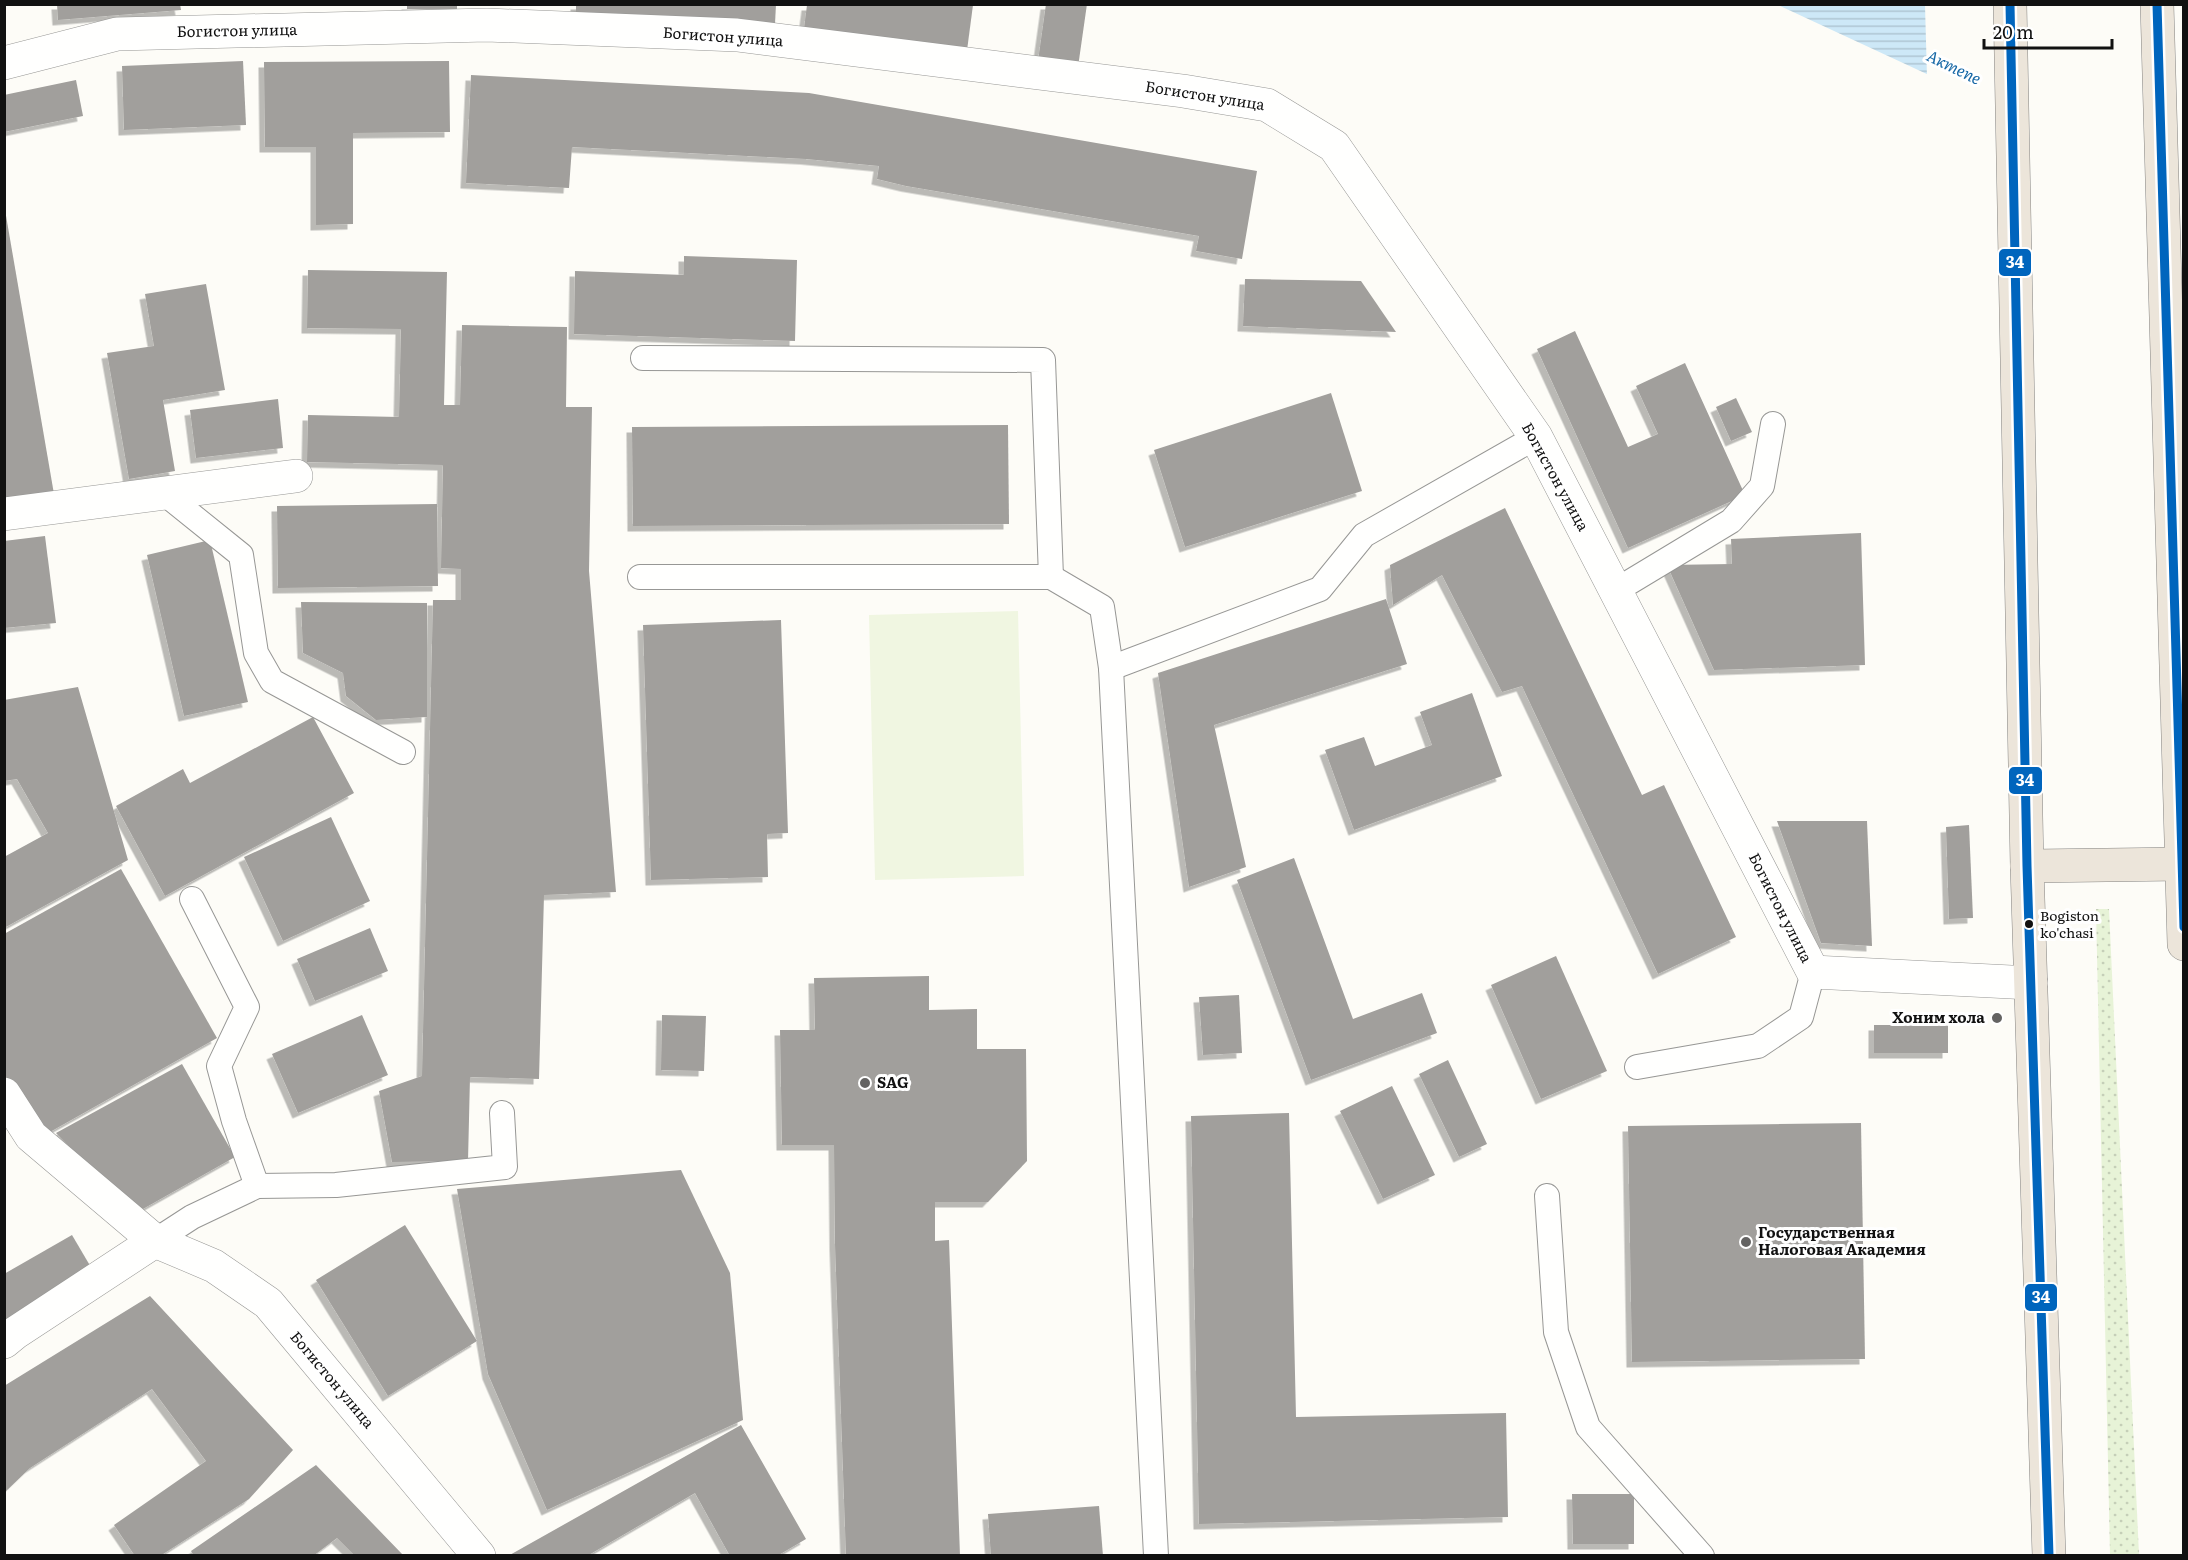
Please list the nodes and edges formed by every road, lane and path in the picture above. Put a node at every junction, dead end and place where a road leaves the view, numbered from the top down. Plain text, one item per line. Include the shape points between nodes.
1 (2010, 4) edge
2 (2157, 4) edge
3 (4, 63) edge
4 (643, 358) dead end
5 (1773, 424) dead end
6 (1536, 437) junction
7 (296, 476) dead end
8 (164, 493) junction
9 (4, 514) edge
10 (640, 577) dead end
11 (1051, 577) junction
12 (1615, 591) junction
13 (1111, 668) junction
14 (403, 752) dead end
15 (2180, 757) edge
16 (2181, 864) junction
17 (2027, 866) junction
18 (192, 899) dead end
19 (2184, 944) edge
20 (1813, 972) junction
21 (2031, 983) junction
22 (1637, 1067) dead end
23 (4, 1094) edge
24 (502, 1113) dead end
25 (257, 1186) junction
26 (1547, 1196) dead end
27 (156, 1241) junction
28 (4, 1342) edge
29 (479, 1556) edge
30 (1155, 1556) edge
31 (1702, 1556) edge
32 (2049, 1556) edge

1 - 17 highway
2 - 15 highway
3 - 6 street, Богистон улица via 117,33 487,25 737,35 1267,105 1334,146
4 - 11 lane via 1043,360
5 - 12 lane via 1762,486 1731,521
6 - 12 street, Богистон улица
6 - 13 lane via 1364,536 1320,589
7 - 8 street
8 - 9 street
8 - 14 lane via 241,555 256,653 272,681
10 - 11 lane
11 - 13 lane via 1102,607
12 - 20 street, Богистон улица
13 - 30 lane
15 - 16 highway
16 - 17 highway
16 - 19 highway
17 - 21 highway
18 - 25 lane via 247,1008 219,1066
20 - 21 street, Богистон улица
20 - 22 lane via 1801,1017 1758,1046
21 - 32 highway
23 - 27 street, Богистон улица via 31,1136
24 - 25 lane via 504,1167 336,1185
25 - 27 lane via 192,1217
26 - 31 lane via 1556,1332 1588,1427
27 - 28 street
27 - 29 street, Богистон улица via 214,1266 268,1303

